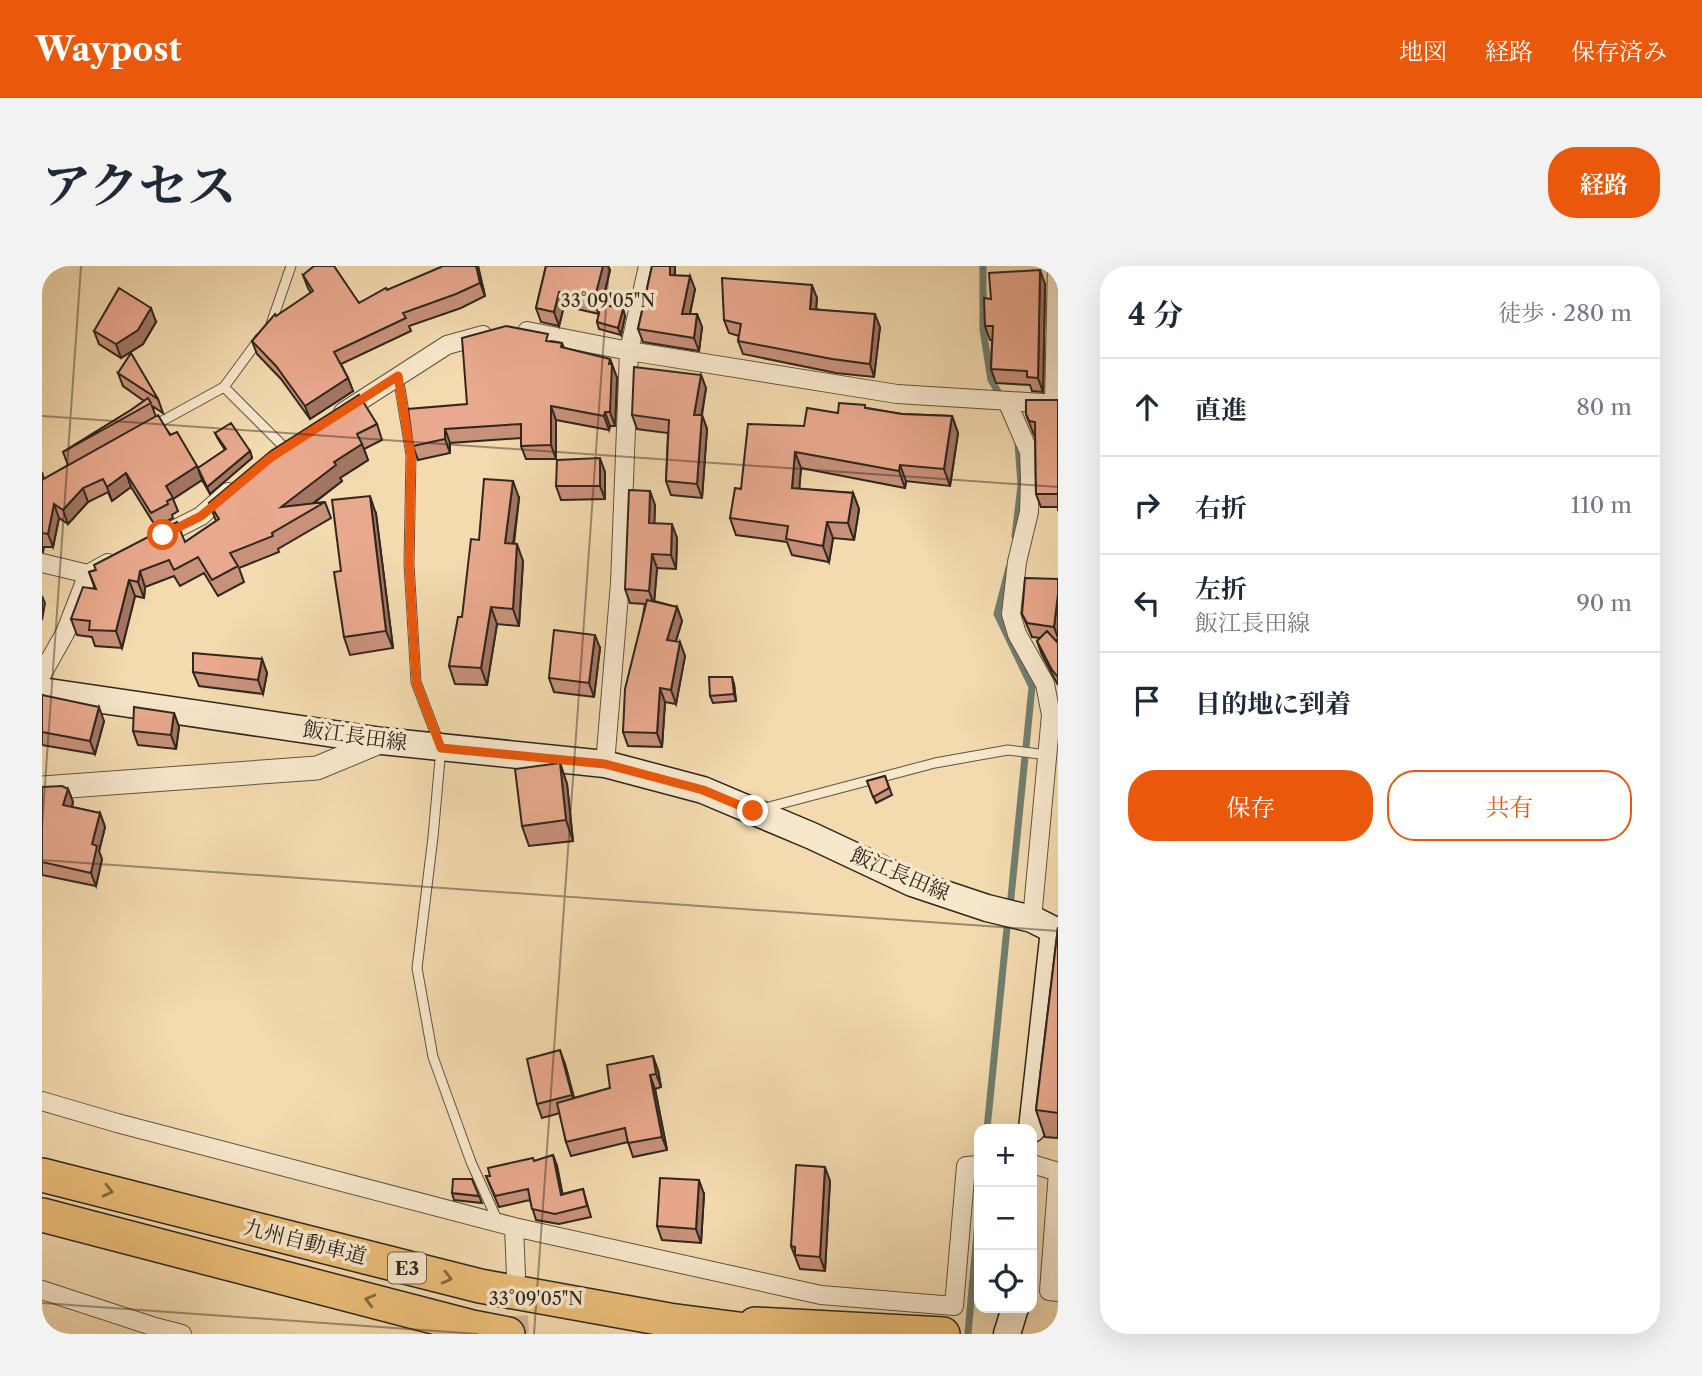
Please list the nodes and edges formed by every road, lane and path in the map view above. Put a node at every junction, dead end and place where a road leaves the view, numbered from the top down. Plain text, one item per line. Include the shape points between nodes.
1 (291, 266) edge
2 (648, 266) edge
3 (1057, 266) edge
4 (629, 351) junction
5 (398, 376) junction
6 (224, 387) junction
7 (1007, 401) junction
8 (1056, 404) edge
9 (328, 421) edge
10 (142, 432) edge
11 (284, 449) edge
12 (240, 483) edge
13 (140, 547) edge
14 (119, 557) edge
15 (42, 564) edge
16 (88, 574) junction
17 (42, 674) edge
18 (42, 691) edge
19 (1055, 716) edge
20 (382, 741) junction
21 (441, 748) junction
22 (1047, 755) junction
23 (605, 764) junction
24 (42, 788) edge
25 (753, 811) junction
26 (1048, 927) edge
27 (42, 1101) edge
28 (1032, 1124) edge
29 (974, 1165) edge
30 (1037, 1166) edge
31 (42, 1175) edge
32 (42, 1215) edge
33 (507, 1226) junction
34 (516, 1275) tunnel mouth
35 (42, 1290) edge
36 (1058, 1292) edge
37 (1013, 1313) edge
38 (1023, 1313) edge
39 (669, 1320) junction
40 (943, 1327) edge
41 (155, 1331) edge
42 (182, 1334) edge
43 (508, 1334) edge
44 (778, 1334) edge
45 (1007, 1334) edge
46 (1021, 1334) edge

1 - 6 lane via 272,322
2 - 4 street
3 - 8 street
4 - 5 street via 505,329 447,345
4 - 7 street via 897,394
4 - 23 street via 620,583
5 - 9 street
5 - 21 lane via 411,455 409,564 416,682
6 - 10 lane
6 - 11 lane
7 - 8 street
7 - 19 street via 1029,452 1030,479 1029,512 1011,614
12 - 13 street via 201,516
14 - 16 street
15 - 16 street
16 - 17 street via 65,633
18 - 20 main road, 飯江長田線
19 - 22 street
20 - 21 main road, 飯江長田線
20 - 24 street via 317,768
21 - 23 main road, 飯江長田線
21 - 33 lane via 417,968 432,1057 471,1162
22 - 25 lane via 1007,750 935,763
22 - 26 street
23 - 25 main road, 飯江長田線 via 703,790
25 - 26 main road, 飯江長田線 via 912,883
26 - 28 main road
27 - 33 street
29 - 40 street via 966,1166
30 - 36 street via 1058,1172 1049,1291
31 -> 39 highway, 九州自動車道 / E3 via 480,1286
43 -> 32 highway, 九州自動車道 / E3
33 - 34 street
33 - 40 street via 821,1295
35 - 41 street
37 - 45 main road
38 - 46 main road
39 - 40 highway
39 - 44 highway, 九州自動車道 / E3
41 - 42 street

